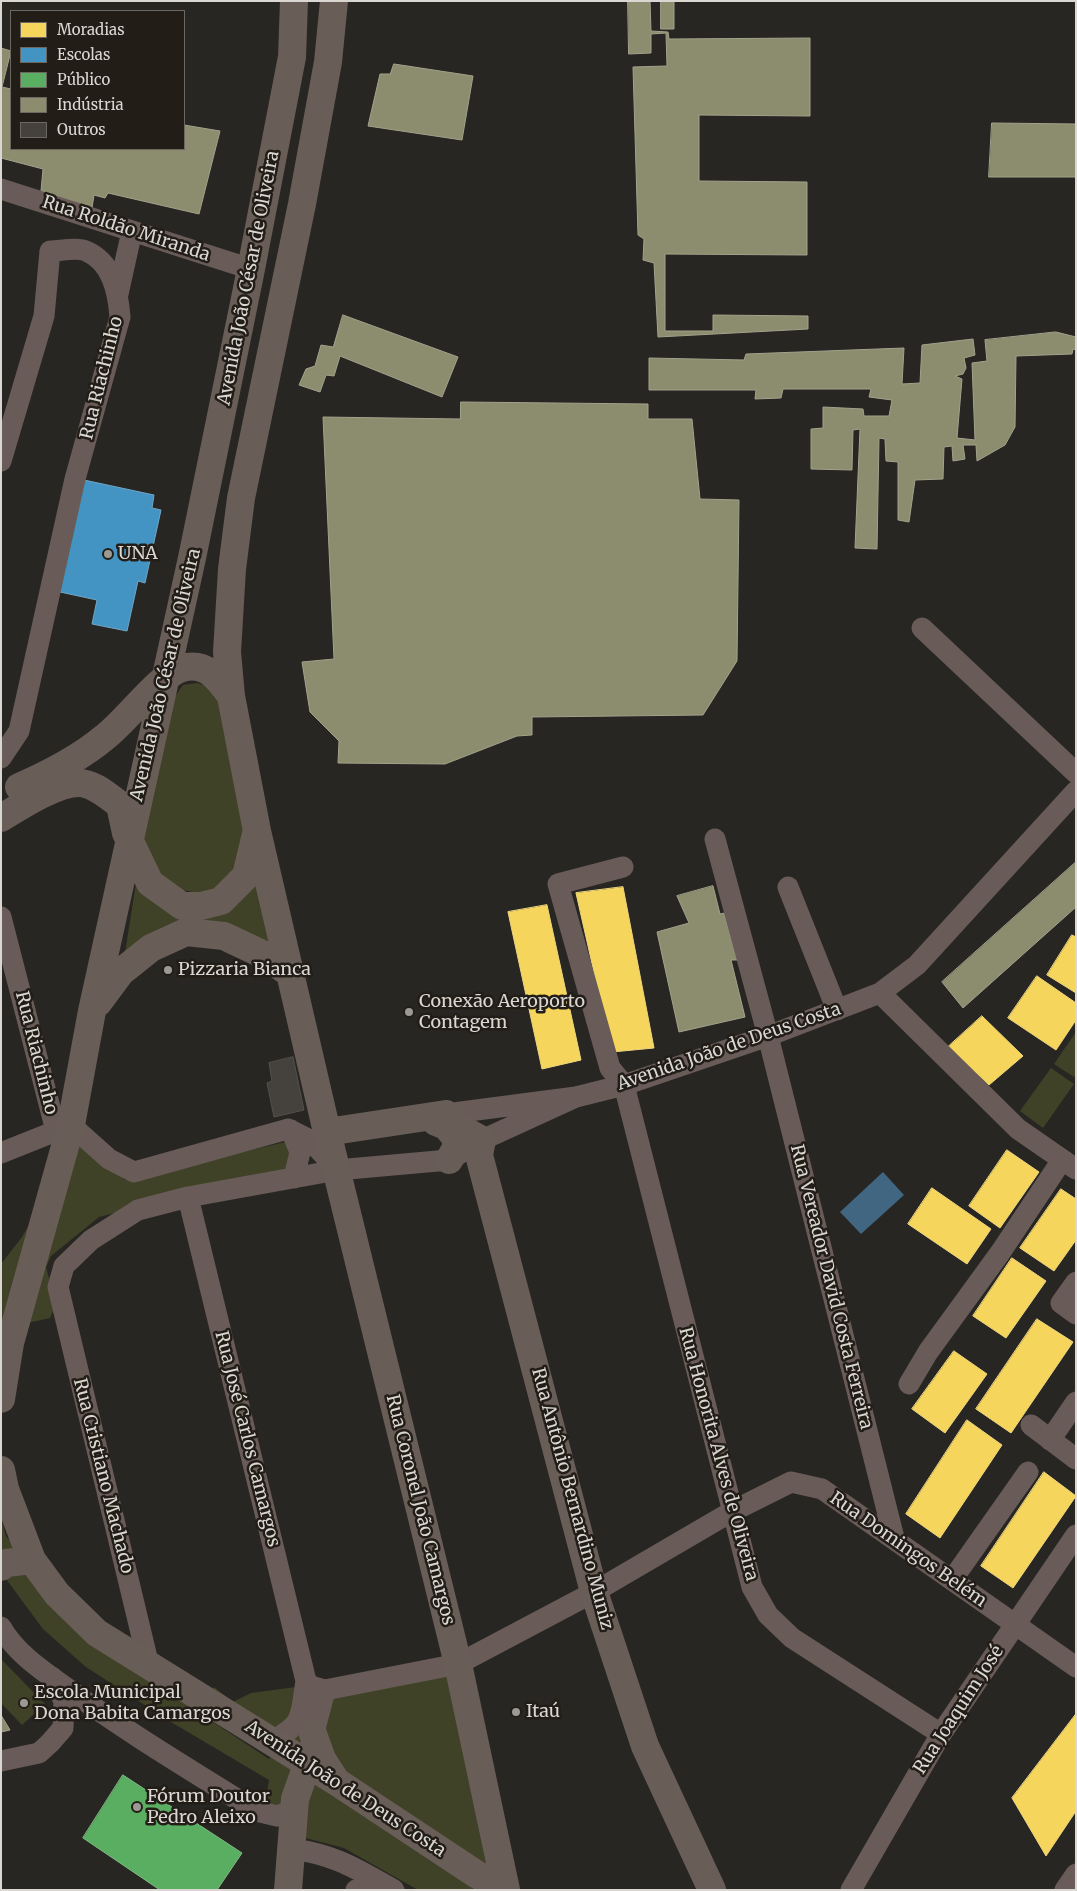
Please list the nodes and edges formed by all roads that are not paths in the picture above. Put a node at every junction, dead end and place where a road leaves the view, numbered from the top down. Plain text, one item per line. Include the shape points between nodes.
1 (294, 1) edge
2 (334, 1) edge
3 (1, 189) edge
4 (132, 231) junction
5 (252, 269) junction
6 (118, 294) junction
7 (1, 461) edge
8 (922, 628) dead end
9 (164, 678) junction
10 (231, 696) junction
11 (1, 758) edge
12 (1076, 773) edge
13 (1076, 791) edge
14 (1, 796) edge
15 (1, 818) edge
16 (257, 830) junction
17 (715, 839) dead end
18 (129, 840) junction
19 (623, 866) dead end
20 (788, 887) dead end
21 (1, 917) edge
22 (291, 974) junction
23 (880, 993) junction
24 (837, 1010) junction
25 (92, 1011) junction
26 (768, 1036) junction
27 (624, 1085) junction
28 (576, 1097) junction
29 (434, 1116) junction
30 (63, 1128) junction
31 (291, 1130) junction
32 (327, 1132) junction
33 (482, 1140) junction
34 (1, 1153) edge
35 (448, 1160) junction
36 (1069, 1164) edge
37 (337, 1170) junction
38 (294, 1178) junction
39 (188, 1197) junction
40 (1076, 1282) edge
41 (58, 1287) joint
42 (1076, 1314) edge
43 (5, 1342) edge
44 (909, 1384) dead end
45 (1, 1398) edge
46 (1076, 1402) edge
47 (1031, 1425) dead end
48 (1050, 1440) junction
49 (1076, 1459) edge
50 (1, 1470) edge
51 (1028, 1472) dead end
52 (731, 1512) junction
53 (1076, 1535) edge
54 (894, 1538) junction
55 (27, 1548) junction
56 (1, 1556) edge
57 (1, 1567) edge
58 (952, 1580) junction
59 (594, 1592) junction
60 (1014, 1625) junction
61 (1, 1627) edge
62 (458, 1664) junction
63 (149, 1666) junction
64 (1076, 1667) edge
65 (52, 1677) junction
66 (306, 1681) junction
67 (326, 1690) junction
68 (313, 1734) junction
69 (941, 1734) junction
70 (271, 1742) junction
71 (1, 1761) edge
72 (307, 1765) junction
73 (337, 1782) junction
74 (294, 1810) junction
75 (291, 1849) junction
76 (1076, 1874) edge
77 (481, 1882) edge
78 (288, 1890) edge
79 (356, 1890) edge
80 (394, 1890) edge
81 (506, 1890) edge
82 (712, 1890) edge
83 (851, 1890) edge
84 (1065, 1890) edge

1 - 5 main road, Avenida João César de Oliveira via 292,57
2 - 10 main road, Avenida João César de Oliveira via 328,62 302,204 241,498 232,569 227,652
3 - 4 street, Rua Roldão Miranda
4 - 5 street, Rua Roldão Miranda
4 - 6 street
5 - 9 main road, Avenida João César de Oliveira
6 - 7 street, Rua Riachinho via 106,265 85,250 50,251 44,316
6 - 11 street, Rua Riachinho via 120,317 75,479 19,731
8 - 12 street
9 - 10 main road via 183,668 203,668 216,675
9 - 14 main road via 131,714 98,742
9 - 18 main road, Avenida João César de Oliveira
10 - 16 main road, Avenida João César de Oliveira
13 - 23 street, Avenida João de Deus Costa via 917,965
15 - 18 main road via 54,790 80,783 100,790 120,805
16 - 18 main road via 246,876 220,901 201,906 182,906 150,883
16 - 22 main road, Avenida João César de Oliveira
17 - 26 street, Rua Vereador David Costa Ferreira
18 - 25 main road, Avenida João César de Oliveira
19 - 27 street via 558,884 610,1068
20 - 24 street
21 - 30 street, Rua Riachinho
22 - 25 main road via 262,954 224,936 186,932 151,948 121,972
22 - 32 main road, Avenida João César de Oliveira
23 - 24 street, Avenida João de Deus Costa
23 - 36 street via 1018,1129
24 - 26 street, Avenida João de Deus Costa
25 - 30 main road, Avenida João César de Oliveira
26 - 27 street, Avenida João de Deus Costa
26 - 54 street, Rua Vereador David Costa Ferreira
27 - 28 street, Avenida João de Deus Costa
27 - 52 street, Rua Honorita Alves de Oliveira
28 - 29 street, Avenida João de Deus Costa
28 - 33 street, Avenida João de Deus Costa
29 - 32 main road, Avenida João de Deus Costa
29 - 33 main road
29 - 35 main road via 457,1139
30 - 31 street via 134,1172
30 - 34 street
30 - 43 main road, Avenida João César de Oliveira
31 - 37 street via 310,1140
31 - 38 street via 300,1152
32 - 37 main road, Rua Coronel João Camargos
33 - 35 street, Avenida João de Deus Costa
33 - 59 main road, Rua Antônio Bernardino Muniz via 479,1155
35 - 37 street, Avenida João de Deus Costa
36 - 44 street via 1000,1253 928,1352
37 - 38 street, Avenida João de Deus Costa
37 - 62 main road, Rua Coronel João Camargos
38 - 39 street, Avenida João de Deus Costa
39 - 41 street, Avenida João de Deus Costa via 138,1210 91,1240 64,1266
39 - 66 street, Rua José Carlos Camargos
40 - 42 street via 1061,1303
41 - 63 street, Rua Cristiano Machado
43 - 45 main road
46 - 48 street
47 - 48 street
48 - 49 street
50 - 55 main road, Avenida João de Deus Costa
51 - 58 street
52 - 54 street, Rua Domingos Belém via 791,1482 822,1489
52 - 59 street, Rua Domingos Belém
52 - 69 street, Rua Honorita Alves de Oliveira via 752,1587 768,1615 792,1638
53 - 60 street, Rua Joaquim José
54 - 58 street, Rua Domingos Belém
55 - 56 main road
55 - 57 main road
55 - 63 main road, Avenida João de Deus Costa via 57,1594 97,1633
58 - 60 street, Rua Domingos Belém
59 - 62 street, Rua Domingos Belém
59 - 82 main road, Rua Antônio Bernardino Muniz via 645,1746
60 - 64 street, Rua Domingos Belém
60 - 69 street, Rua Joaquim José
61 - 65 street via 10,1642
62 - 67 street, Rua Domingos Belém
62 - 81 main road, Rua Coronel João Camargos
63 - 70 main road, Avenida João de Deus Costa
65 - 71 street via 64,1701 63,1728 39,1753
65 - 74 street via 115,1723 256,1810 277,1816
66 - 67 street via 311,1686
66 - 70 street, Rua José Carlos Camargos via 298,1723 293,1730
67 - 68 street
68 - 72 street
68 - 73 main road via 322,1759
69 - 83 street, Rua Joaquim José
70 - 72 main road, Avenida João de Deus Costa
72 - 73 main road, Avenida João de Deus Costa
72 - 74 main road
73 - 77 main road, Avenida João de Deus Costa
74 - 75 main road
75 - 78 main road
75 - 80 street via 343,1861
76 - 84 street
77 - 81 main road, Avenida João de Deus Costa
79 - 80 street via 380,1887

